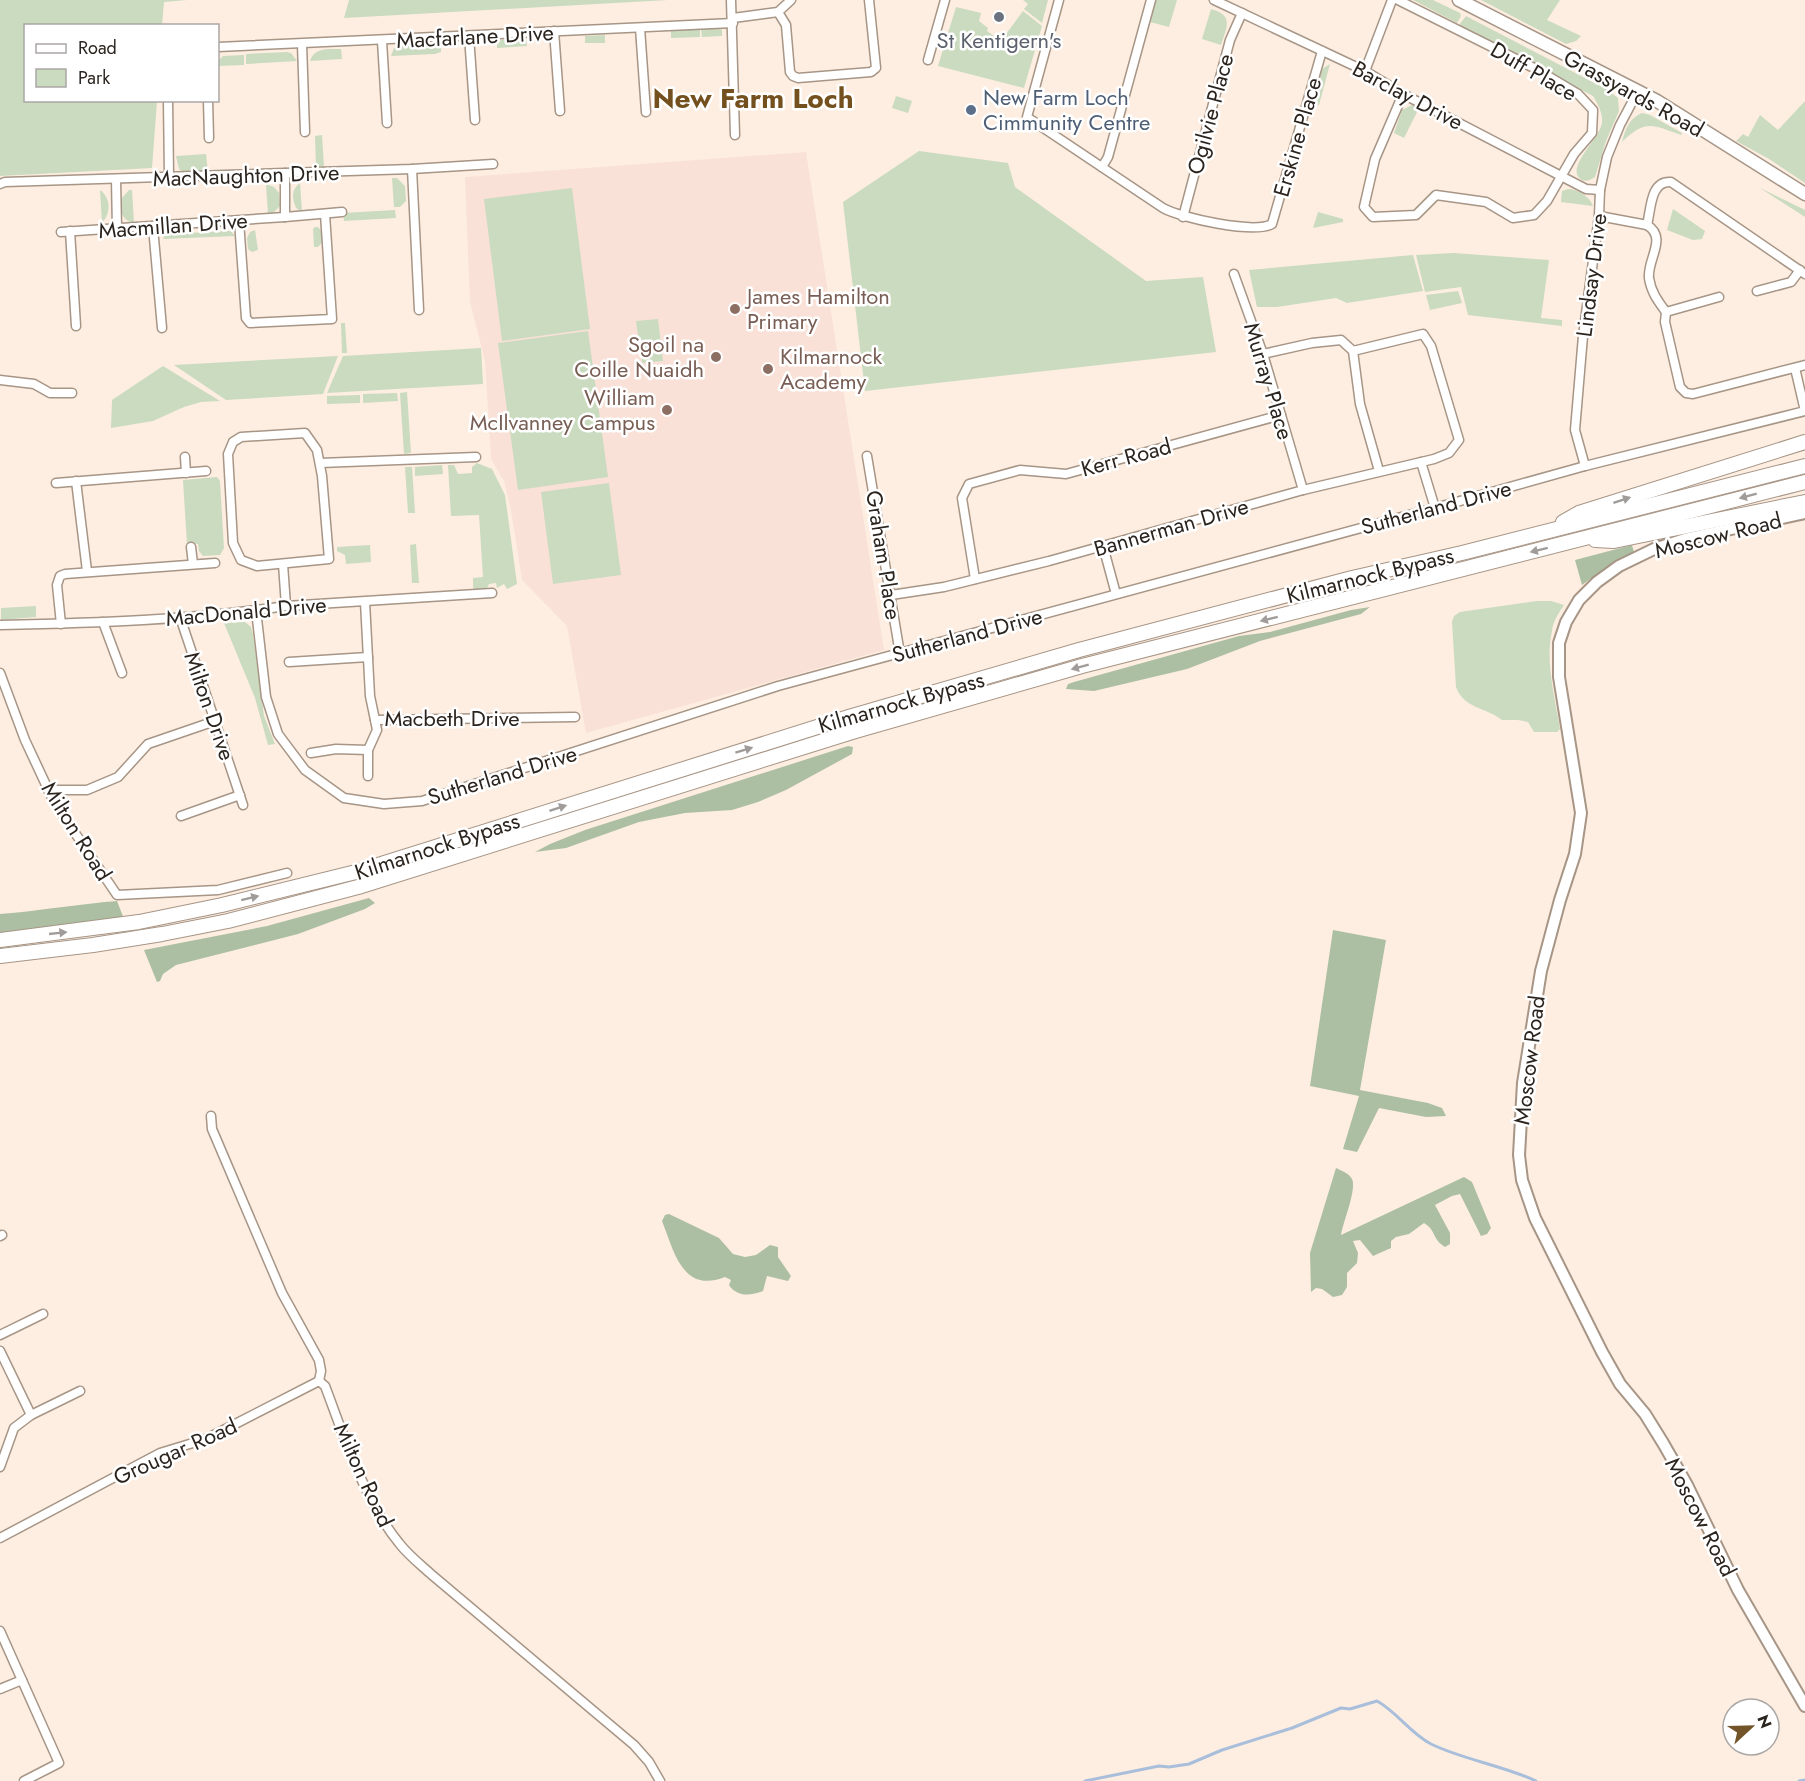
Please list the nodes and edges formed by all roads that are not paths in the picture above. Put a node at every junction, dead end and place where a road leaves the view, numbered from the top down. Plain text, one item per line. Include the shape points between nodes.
1 (731, 0) edge
2 (790, 0) edge
3 (869, 0) edge
4 (945, 0) edge
5 (1059, 0) edge
6 (1151, 0) edge
7 (1214, 0) edge
8 (1392, 0) edge
9 (1398, 0) edge
10 (1459, 0) edge
11 (778, 12) junction
12 (1242, 13) junction
13 (733, 20) junction
14 (640, 28) junction
15 (554, 31) junction
16 (469, 36) junction
17 (382, 41) junction
18 (302, 44) junction
19 (219, 47) edge
20 (1322, 51) junction
21 (928, 60) dead end
22 (1365, 71) junction
23 (1638, 91) junction
24 (1403, 94) junction
25 (168, 102) edge
26 (208, 102) edge
27 (560, 111) dead end
28 (646, 112) dead end
29 (475, 120) dead end
30 (387, 123) dead end
31 (305, 132) dead end
32 (735, 135) dead end
33 (209, 138) dead end
34 (492, 164) dead end
35 (1102, 167) junction
36 (412, 169) junction
37 (285, 173) junction
38 (1560, 176) junction
39 (169, 177) junction
40 (116, 179) junction
41 (0, 184) edge
42 (1600, 190) junction
43 (1805, 195) edge
44 (342, 212) dead end
45 (325, 214) junction
46 (1183, 216) junction
47 (1599, 216) junction
48 (285, 217) junction
49 (239, 220) junction
50 (1647, 225) junction
51 (153, 227) junction
52 (117, 229) junction
53 (1802, 272) edge
54 (1234, 274) dead end
55 (1757, 291) dead end
56 (1719, 297) dead end
57 (419, 310) dead end
58 (1666, 312) junction
59 (76, 326) dead end
60 (162, 328) dead end
61 (1353, 351) junction
62 (1263, 354) junction
63 (1805, 365) edge
64 (1795, 368) junction
65 (0, 380) edge
66 (72, 393) dead end
67 (1805, 411) edge
68 (1281, 415) junction
69 (1805, 442) edge
70 (867, 456) dead end
71 (185, 457) dead end
72 (476, 457) dead end
73 (1421, 462) junction
74 (320, 463) junction
75 (1805, 465) edge
76 (1585, 466) junction
77 (207, 471) dead end
78 (1379, 471) junction
79 (186, 473) junction
80 (76, 481) junction
81 (1805, 482) edge
82 (56, 483) dead end
83 (1302, 490) junction
84 (1805, 502) edge
85 (1435, 508) junction
86 (1805, 513) edge
87 (1548, 530) junction
88 (1578, 540) junction
89 (1102, 546) junction
90 (191, 547) dead end
91 (215, 563) dead end
92 (193, 564) junction
93 (283, 564) junction
94 (87, 571) junction
95 (975, 579) junction
96 (492, 593) dead end
97 (1116, 594) junction
98 (891, 595) junction
99 (365, 602) junction
100 (286, 606) junction
101 (256, 610) junction
102 (180, 617) junction
103 (103, 622) junction
104 (60, 624) junction
105 (0, 625) edge
106 (900, 654) junction
107 (368, 657) junction
108 (290, 663) dead end
109 (0, 673) edge
110 (122, 673) dead end
111 (575, 717) dead end
112 (375, 720) junction
113 (215, 721) junction
114 (368, 750) junction
115 (311, 753) dead end
116 (368, 776) dead end
117 (48, 790) junction
118 (240, 795) junction
119 (243, 805) dead end
120 (181, 816) dead end
121 (287, 873) dead end
122 (0, 940) edge
123 (0, 956) edge
124 (211, 1116) dead end
125 (43, 1314) dead end
126 (0, 1335) edge
127 (0, 1352) edge
128 (319, 1381) junction
129 (80, 1391) dead end
130 (31, 1415) junction
131 (0, 1467) edge
132 (0, 1538) edge
133 (0, 1631) edge
134 (22, 1680) junction
135 (0, 1689) edge
136 (1805, 1706) edge
137 (24, 1781) edge
138 (660, 1781) edge

1 - 13 street
2 - 11 street
3 - 11 street via 876,60 876,68 871,72 793,76 786,25
4 - 21 street
5 - 35 street via 1027,117
6 - 35 street
7 - 12 street, Barclay Drive
8 - 22 street
9 - 38 street, Duff Place via 1536,69 1578,94 1593,110 1592,134
10 - 23 main road, Grassyards Road
11 - 13 street, Macfarlane Drive
12 - 20 street, Barclay Drive
12 - 46 street, Ogilvie Place via 1230,40
13 - 14 street, Macfarlane Drive
13 - 32 street
14 - 15 street, Macfarlane Drive
14 - 28 street
15 - 16 street, Macfarlane Drive
15 - 27 street
16 - 17 street, Macfarlane Drive
16 - 29 street
17 - 18 street, Macfarlane Drive
17 - 30 street
18 - 19 street, Macfarlane Drive
18 - 31 street
20 - 22 street, Barclay Drive
20 - 46 street, Erskine Place via 1272,224 1259,228
22 - 24 street, Barclay Drive
23 - 42 street, Lindsay Drive via 1606,157
23 - 43 main road, Grassyards Road
24 - 38 street, Barclay Drive
24 - 38 street, Duff Place via 1376,159 1364,207 1373,217 1416,215 1436,195 1485,202 1513,218 1533,215
25 - 39 street
26 - 33 street
34 - 36 street, MacNaughton Drive
35 - 46 street via 1163,208
36 - 37 street, MacNaughton Drive
36 - 57 street
37 - 39 street, MacNaughton Drive
37 - 48 street
38 - 42 street, Barclay Drive via 1586,189
39 - 40 street, MacNaughton Drive
40 - 41 street, MacNaughton Drive
40 - 52 street
42 - 47 street, Lindsay Drive
44 - 45 street, Macmillan Drive
45 - 48 street, Macmillan Drive
45 - 49 street via 332,319 250,323 246,318
47 - 50 street
47 - 76 street, Lindsay Drive via 1582,336 1575,427
48 - 49 street, Macmillan Drive
49 - 51 street, Macmillan Drive
50 - 53 street via 1656,188 1671,182
50 - 58 street via 1657,237 1649,275 1652,291
51 - 52 street, Macmillan Drive
51 - 60 street
52 - 59 street, Macmillan Drive via 65,232
53 - 55 street via 1791,282
54 - 62 street, Murray Place
56 - 58 street
58 - 64 street via 1680,387 1686,393
61 - 62 street via 1341,340
61 - 73 street, Bannerman Drive via 1423,334 1431,346 1459,440 1449,453
61 - 78 street via 1360,404
62 - 68 street, Murray Place
63 - 64 street
64 - 67 street
65 - 66 street via 34,384 50,393
67 - 76 street, Sutherland Drive
68 - 83 street, Murray Place
68 - 95 street, Kerr Road via 1066,474 1020,470 969,484 962,498
87 -> 69 highway via 1579,513
70 - 98 street, Graham Place
71 - 79 street
72 - 74 street
73 - 78 street, Bannerman Drive
73 - 85 street
74 - 93 street via 329,559
74 - 93 street via 317,450 305,433 241,437 233,442 228,454 233,543 241,560 257,566
75 - 87 highway, Kilmarnock Bypass
76 - 85 street, Sutherland Drive
77 - 79 street
78 - 83 street, Bannerman Drive
79 - 80 street
80 - 82 street
80 - 94 street
81 -> 88 highway, Kilmarnock Bypass
83 - 89 street, Bannerman Drive
84 - 88 highway via 1614,541
85 - 97 street, Sutherland Drive
86 - 136 street, Moscow Road via 1654,549 1597,582 1579,600 1566,622 1559,643 1559,677 1581,813 1575,854 1541,970 1523,1083 1519,1155 1522,1180 1535,1218 1592,1333 1620,1384 1652,1425 1687,1485 1728,1571
122 -> 87 highway, Kilmarnock Bypass via 139,922 356,872 827,724 1079,650
88 -> 123 highway, Kilmarnock Bypass via 1082,666 228,921 93,945
89 - 95 street, Bannerman Drive
89 - 97 street
90 - 92 street
91 - 92 street
92 - 94 street
93 - 100 street
94 - 104 street via 60,576
95 - 98 street, Bannerman Drive
96 - 99 street, MacDonald Drive
97 - 106 street, Sutherland Drive
98 - 106 street, Graham Place
99 - 100 street, MacDonald Drive
99 - 107 street, Macbeth Drive
100 - 101 street, MacDonald Drive
101 - 102 street, MacDonald Drive
101 - 106 street, Sutherland Drive via 266,697 278,734 305,770 344,798 384,804 422,801 778,686
102 - 103 street, MacDonald Drive
102 - 113 street, Milton Drive
103 - 104 street, MacDonald Drive
103 - 110 street
104 - 105 street, MacDonald Drive
107 - 108 street
107 - 112 street, Macbeth Drive
109 - 117 street, Milton Road
111 - 112 street, Macbeth Drive
112 - 114 street via 377,730
113 - 117 street via 148,744 118,777 87,790
113 - 118 street, Milton Drive
114 - 115 street
114 - 116 street
117 - 121 street, Milton Road via 117,895 218,890
118 - 119 street, Milton Drive
118 - 120 street
124 - 128 street, Milton Road via 212,1129 282,1293 319,1360
125 - 126 street
127 - 130 street
128 - 132 street, Grougar Road via 206,1439 160,1453
128 - 138 street, Milton Road via 325,1386 364,1484 401,1546 634,1745
129 - 130 street
130 - 131 street via 14,1428
133 - 134 street
134 - 135 street
134 - 137 street via 59,1764

